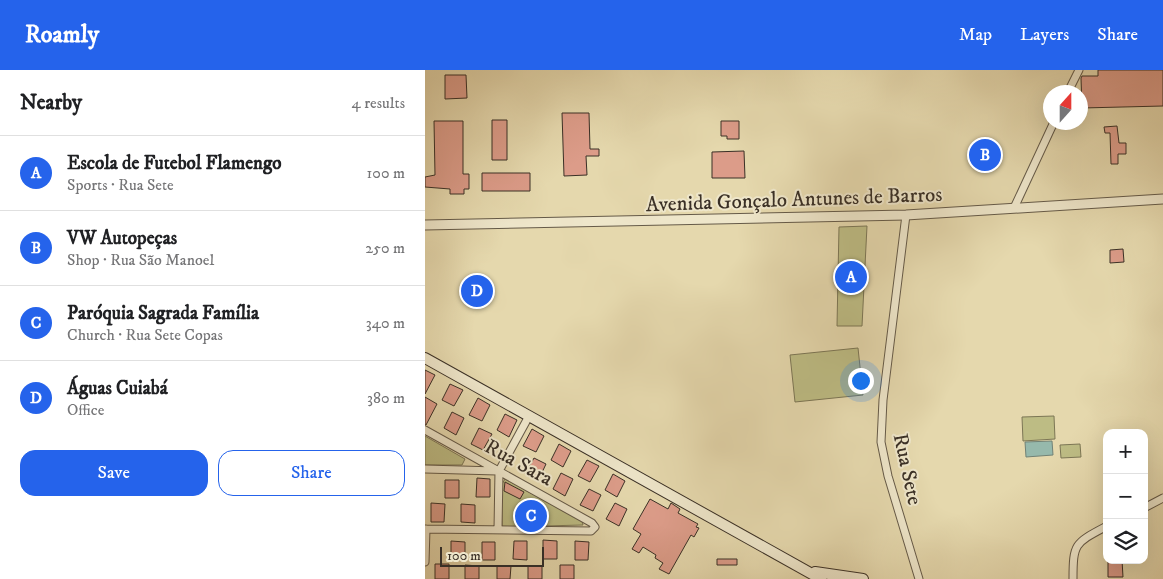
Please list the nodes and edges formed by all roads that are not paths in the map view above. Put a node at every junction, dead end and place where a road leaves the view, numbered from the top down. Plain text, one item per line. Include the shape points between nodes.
1 (1079, 70) edge
2 (1072, 85) edge
3 (1050, 130) edge
4 (1163, 199) edge
5 (1014, 208) junction
6 (906, 215) junction
7 (425, 225) edge
8 (425, 358) edge
9 (529, 416) junction
10 (425, 430) edge
11 (425, 469) edge
12 (499, 471) junction
13 (1163, 498) edge
14 (1148, 506) edge
15 (1103, 528) edge
16 (426, 529) edge
17 (498, 529) junction
18 (425, 562) edge
19 (797, 567) junction
20 (838, 578) edge
21 (821, 579) edge
22 (863, 579) edge
23 (919, 579) edge
24 (1073, 579) edge

1 - 2 street
3 - 5 street
4 - 5 street, Avenida Gonçalo Antunes de Barros
5 - 6 street, Avenida Gonçalo Antunes de Barros
6 - 7 street, Avenida Gonçalo Antunes de Barros
6 - 23 street, Rua Sete via 883,400 881,442
8 - 9 main road
9 - 12 street
9 - 19 main road
10 - 12 street, Rua Sara
11 - 12 street
12 - 17 street
12 - 17 street, Rua Sara via 595,527 591,531
13 - 14 street
15 - 24 street via 1079,542 1073,553
16 - 17 street
16 - 18 street
19 - 20 main road
19 - 21 main road
20 - 22 main road

